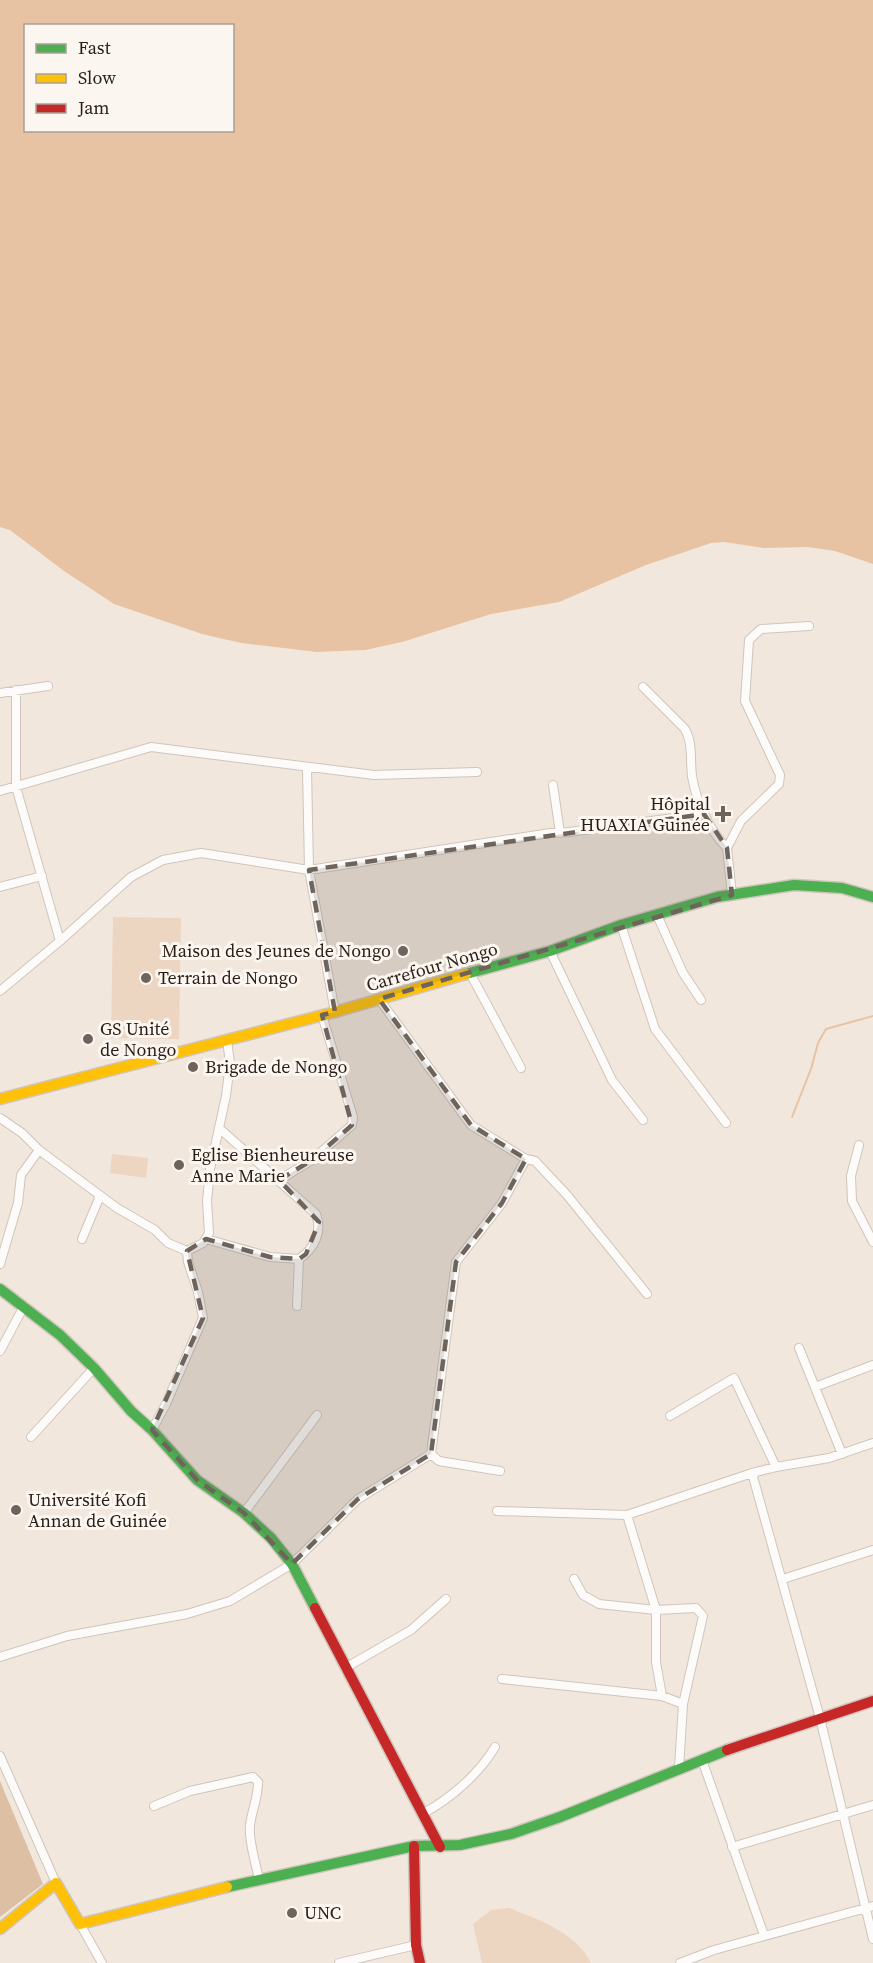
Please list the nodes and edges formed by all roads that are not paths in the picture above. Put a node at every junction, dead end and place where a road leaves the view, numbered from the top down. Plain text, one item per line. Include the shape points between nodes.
1 (809, 626) dead end
2 (48, 686) dead end
3 (642, 687) dead end
4 (16, 690) junction
5 (0, 693) edge
6 (307, 768) junction
7 (477, 772) dead end
8 (553, 785) dead end
9 (16, 787) junction
10 (0, 791) edge
11 (704, 814) junction
12 (560, 833) junction
13 (727, 848) junction
14 (309, 870) junction
15 (42, 876) junction
16 (0, 887) edge
17 (732, 895) junction
18 (873, 897) edge
19 (657, 915) junction
20 (621, 925) junction
21 (60, 941) junction
22 (550, 951) junction
23 (470, 973) junction
24 (0, 991) edge
25 (379, 999) junction
26 (701, 1000) dead end
27 (335, 1012) junction
28 (322, 1015) junction
29 (227, 1040) junction
30 (521, 1068) dead end
31 (0, 1099) edge
32 (0, 1118) edge
33 (643, 1120) dead end
34 (726, 1123) dead end
35 (219, 1128) junction
36 (859, 1145) dead end
37 (39, 1150) junction
38 (526, 1159) junction
39 (279, 1180) junction
40 (100, 1196) junction
41 (82, 1239) dead end
42 (206, 1239) junction
43 (873, 1242) edge
44 (187, 1251) junction
45 (299, 1259) junction
46 (0, 1264) edge
47 (0, 1288) edge
48 (646, 1294) dead end
49 (24, 1306) junction
50 (297, 1306) dead end
51 (799, 1348) dead end
52 (0, 1351) edge
53 (873, 1365) edge
54 (94, 1368) junction
55 (815, 1387) junction
56 (317, 1415) dead end
57 (670, 1416) dead end
58 (152, 1430) junction
59 (32, 1437) dead end
60 (873, 1443) edge
61 (431, 1454) junction
62 (842, 1454) junction
63 (776, 1467) junction
64 (500, 1471) dead end
65 (752, 1473) junction
66 (497, 1511) dead end
67 (244, 1513) junction
68 (627, 1515) junction
69 (873, 1550) edge
70 (292, 1564) junction
71 (574, 1579) dead end
72 (783, 1579) junction
73 (446, 1599) dead end
74 (656, 1610) junction
75 (0, 1657) edge
76 (345, 1668) junction
77 (502, 1679) dead end
78 (662, 1696) junction
79 (873, 1701) edge
80 (683, 1704) junction
81 (820, 1718) junction
82 (495, 1747) dead end
83 (0, 1756) edge
84 (702, 1760) junction
85 (679, 1767) junction
86 (873, 1805) edge
87 (154, 1806) dead end
88 (424, 1813) junction
89 (843, 1813) junction
90 (414, 1846) junction
91 (440, 1846) junction
92 (732, 1847) junction
93 (259, 1879) junction
94 (56, 1883) junction
95 (869, 1907) edge
96 (80, 1924) junction
97 (0, 1929) edge
98 (764, 1935) junction
99 (873, 1939) edge
100 (416, 1945) junction
101 (102, 1963) edge
102 (339, 1963) edge
103 (420, 1963) edge
104 (680, 1963) edge

1 - 13 street via 761,629 749,640 745,701 780,776 779,784 741,821
2 - 4 street
3 - 11 street via 690,738 693,778
4 - 5 street
4 - 9 street
6 - 7 street via 374,775
6 - 9 street via 151,747
6 - 14 street
8 - 12 street
9 - 10 street
9 - 15 street
11 - 12 street
11 - 13 street
12 - 14 street
13 - 17 street
14 - 21 street via 201,853 163,860 131,877
14 - 27 street
15 - 16 street
15 - 21 street
17 - 18 street, Carrefour Nongo via 794,885 842,888
17 - 19 street, Carrefour Nongo
19 - 20 street, Carrefour Nongo
19 - 26 street via 683,973
20 - 22 street, Carrefour Nongo
20 - 34 street via 656,1029
21 - 24 street
22 - 23 street, Carrefour Nongo
22 - 33 street via 612,1080
23 - 25 street, Carrefour Nongo
23 - 30 street
25 - 27 street, Carrefour Nongo
25 - 38 street via 471,1125
27 - 28 street, Carrefour Nongo
28 - 29 street, Carrefour Nongo
28 - 39 street via 353,1117 352,1125 312,1160
29 - 31 street, Carrefour Nongo
29 - 35 street via 230,1063
32 - 37 street
35 - 39 street
35 - 42 street via 210,1169
36 - 43 street via 851,1176 852,1201
37 - 40 street
37 - 46 street via 21,1175 18,1203
38 - 48 street via 535,1161 567,1195
38 - 61 street via 502,1203 456,1262
39 - 45 street via 316,1214 319,1222 316,1240
40 - 41 street
40 - 44 street via 155,1230 168,1244
42 - 44 street
42 - 45 street via 270,1257
44 - 58 street via 202,1318
45 - 50 street
47 - 49 street
49 - 52 street
49 - 54 street
51 - 55 street
53 - 55 street
54 - 58 street
54 - 59 street
55 - 62 street
56 - 67 street
57 - 63 street via 734,1378
58 - 67 street via 197,1480
60 - 62 street
61 - 64 street via 439,1461
61 - 70 street via 358,1499
62 - 63 street
63 - 65 street
65 - 68 street
65 - 72 street
66 - 68 street
67 - 70 street
68 - 74 street
69 - 72 street
70 - 75 street via 230,1601 187,1614 67,1636
70 - 76 street
71 - 74 street via 584,1595 598,1604
72 - 81 street
73 - 76 street via 411,1630
74 - 78 street via 656,1662
74 - 80 street via 696,1608 703,1616
76 - 88 street
77 - 78 street
78 - 80 street
79 - 81 street
80 - 85 street
81 - 84 street
81 - 89 street
82 - 88 street via 488,1759 443,1803
83 - 94 street
84 - 85 street
84 - 92 street
85 - 91 street via 529,1827 487,1840
86 - 89 street
87 - 93 street via 190,1791 253,1777 258,1786 249,1827
88 - 91 street
89 - 92 street
89 - 95 street
90 - 91 street
90 - 93 street
90 - 100 street
92 - 98 street
93 - 96 street
94 - 96 street
94 - 97 street
95 - 98 street
95 - 99 street
96 - 101 street
98 - 104 street
100 - 102 street
100 - 103 street

